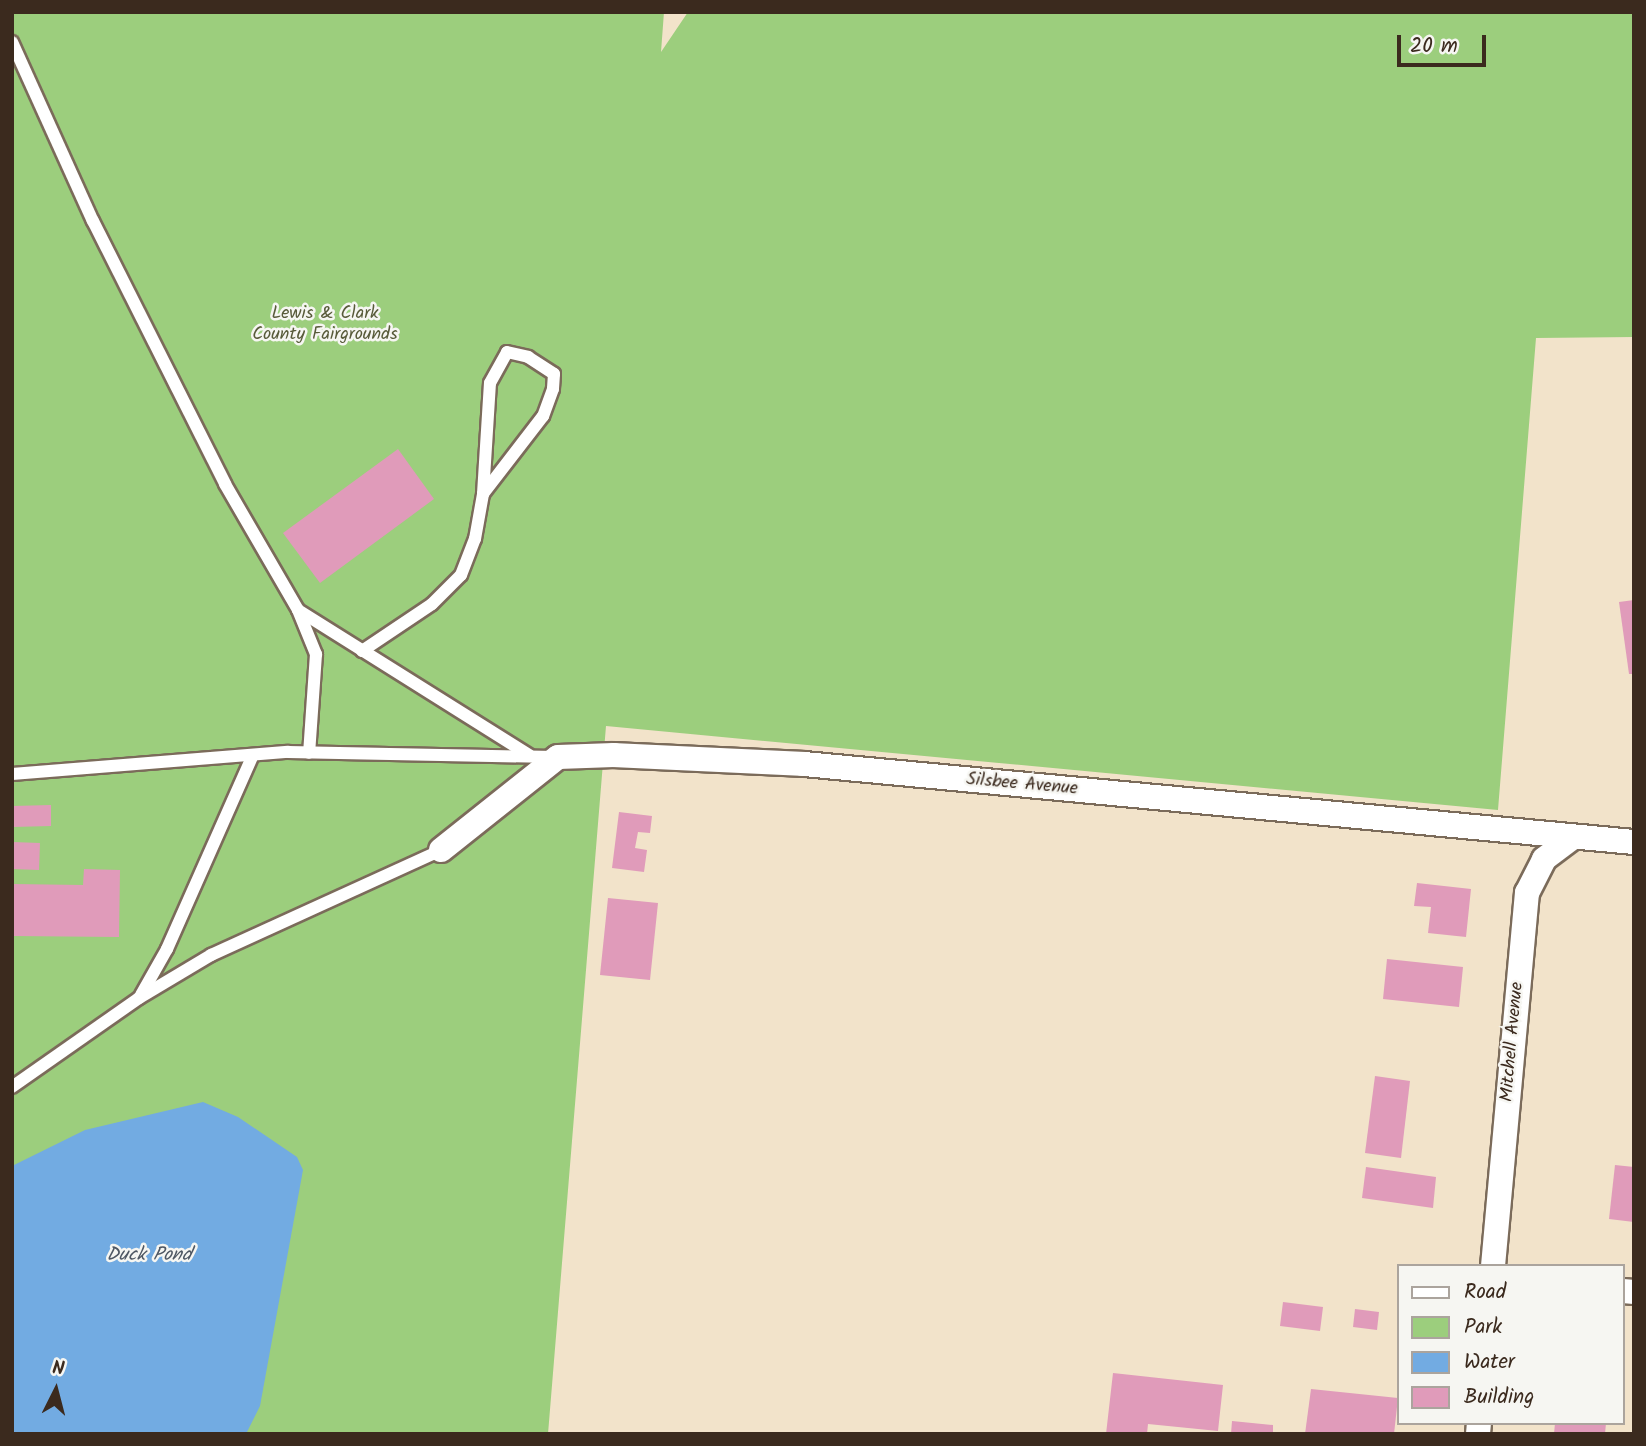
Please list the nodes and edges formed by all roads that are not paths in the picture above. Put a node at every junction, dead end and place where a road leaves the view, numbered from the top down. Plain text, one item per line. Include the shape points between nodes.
1 (12, 42) edge
2 (28, 76) junction
3 (12, 77) edge
4 (483, 494) junction
5 (298, 610) junction
6 (362, 651) junction
7 (309, 753) junction
8 (253, 755) junction
9 (531, 756) junction
10 (558, 757) junction
11 (12, 774) edge
12 (1573, 837) junction
13 (1634, 842) edge
14 (441, 850) joint
15 (139, 998) junction
16 (12, 1087) edge
17 (1493, 1264) edge

1 - 2 lane
2 - 3 lane
2 - 5 lane via 99,233 249,532
4 - 4 lane via 490,383 507,352 528,357 554,374 553,388 543,415
4 - 6 lane via 475,539 461,575 432,604
5 - 6 lane
5 - 7 lane via 316,654
6 - 9 lane
7 - 8 lane
7 - 9 lane
8 - 11 lane
8 - 15 lane via 172,938
9 - 10 lane
10 - 12 street, Silsbee Avenue via 804,764
10 - 14 street
12 - 13 street, Silsbee Avenue
12 - 17 street, Mitchell Avenue via 1544,859 1527,893
14 - 15 lane via 211,955
15 - 16 lane

